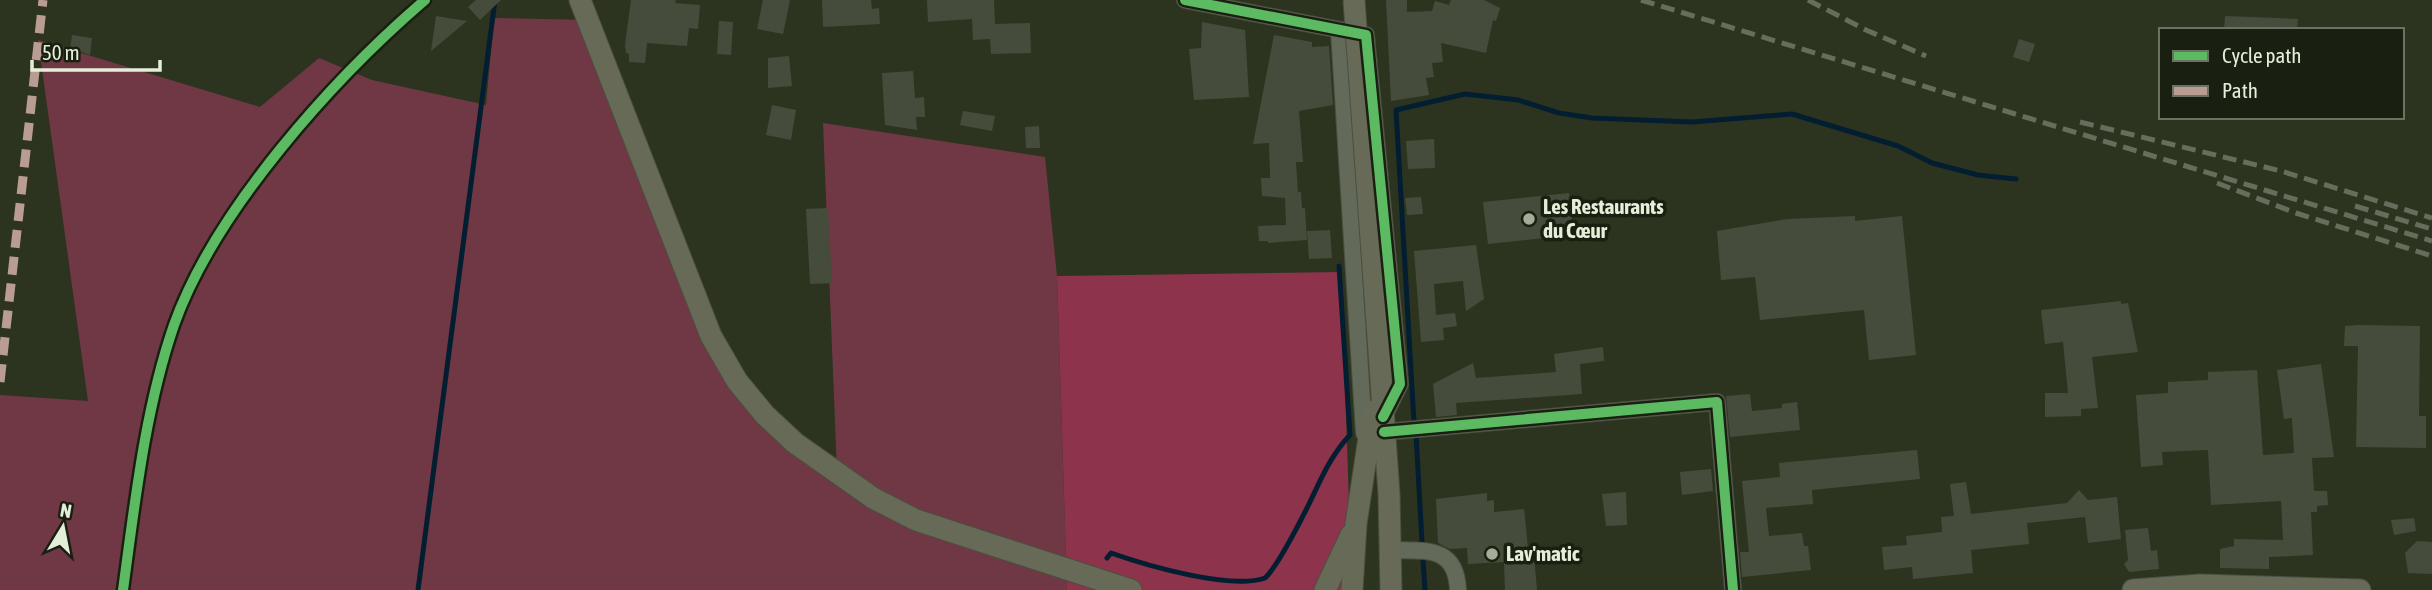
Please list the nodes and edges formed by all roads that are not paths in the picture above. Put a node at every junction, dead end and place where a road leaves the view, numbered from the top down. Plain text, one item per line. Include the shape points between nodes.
1 (580, 0) edge
2 (1185, 0) edge
3 (1354, 0) edge
4 (1339, 31) junction
5 (1379, 364) junction
6 (1384, 425) junction
7 (1366, 473) junction
8 (1356, 524) junction
9 (1390, 550) junction
10 (2165, 588) edge
11 (2295, 589) edge
12 (1131, 590) edge
13 (1325, 590) edge
14 (1352, 590) edge
15 (1366, 590) edge
16 (1391, 590) edge
17 (1458, 590) edge
18 (1733, 590) edge
19 (2133, 590) edge
20 (2361, 590) edge

1 - 12 main road via 711,336 737,381 765,415 837,473 916,520
2 - 4 street
3 - 5 main road, bridge
4 - 6 street via 1366,35 1400,384
4 - 7 street
5 - 6 main road
5 - 7 main road
6 - 9 main road
6 - 18 street via 1717,402
7 - 8 main road
7 - 15 main road
8 - 13 main road
8 - 14 main road
9 - 16 main road
9 - 17 street via 1436,551 1457,574
10 - 11 main road
10 - 19 main road
11 - 20 main road

